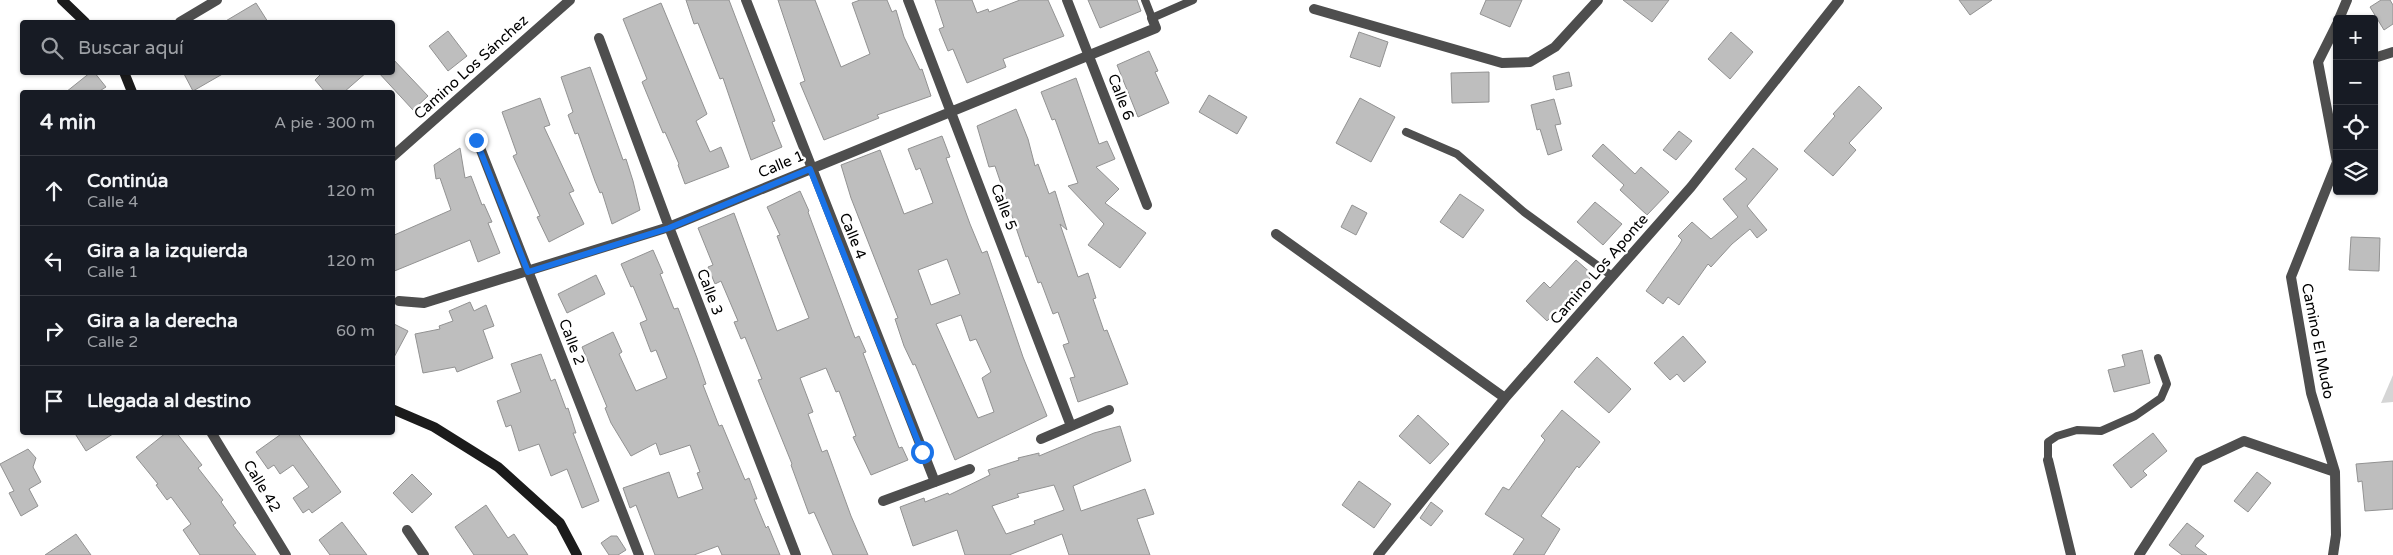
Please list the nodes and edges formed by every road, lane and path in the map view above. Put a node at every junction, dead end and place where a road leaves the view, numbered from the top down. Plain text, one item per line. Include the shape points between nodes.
1 (62, 0) edge
2 (217, 0) edge
3 (570, 0) edge
4 (746, 0) edge
5 (908, 0) edge
6 (1067, 0) edge
7 (1145, 0) edge
8 (1193, 0) edge
9 (1598, 0) edge
10 (1839, 0) edge
11 (2347, 0) edge
12 (1314, 9) dead end
13 (2341, 15) edge
14 (1152, 18) junction
15 (83, 20) edge
16 (183, 20) edge
17 (2333, 32) edge
18 (599, 38) dead end
19 (2393, 52) edge
20 (1088, 55) junction
21 (2378, 57) edge
22 (125, 75) edge
23 (131, 90) edge
24 (951, 111) junction
25 (1406, 132) dead end
26 (476, 140) dead end
27 (2335, 150) edge
28 (395, 154) edge
29 (810, 169) junction
30 (2333, 172) edge
31 (1147, 205) dead end
32 (669, 228) junction
33 (1276, 234) dead end
34 (528, 272) junction
35 (1612, 276) junction
36 (399, 301) dead end
37 (2158, 358) dead end
38 (1505, 398) junction
39 (395, 410) edge
40 (1109, 410) dead end
41 (1071, 426) junction
42 (213, 435) edge
43 (1041, 439) dead end
44 (2048, 460) joint
45 (970, 469) dead end
46 (2335, 472) junction
47 (935, 482) junction
48 (883, 501) dead end
49 (407, 530) dead end
50 (420, 554) edge
51 (286, 555) edge
52 (577, 555) edge
53 (639, 555) edge
54 (796, 555) edge
55 (1378, 555) edge
56 (2071, 555) edge
57 (2139, 555) edge
58 (2333, 555) edge

1 - 15 street
2 - 16 street
3 - 28 street, Camino Los Sánchez
4 - 29 street, Calle 4
5 - 24 street, Calle 5
6 - 20 street, Calle 6
7 - 14 lane
8 - 14 lane
9 - 12 street via 1555,47 1530,62 1502,63
10 - 35 street, Camino Los Aponte via 1691,187
11 - 13 street
14 - 20 street, Calle 1 via 1156,28
17 - 27 street, Camino El Mudo via 2318,62
18 - 32 street, Calle 3
19 - 21 street
20 - 24 street, Calle 1
20 - 31 street, Calle 6
22 - 23 street
24 - 29 street, Calle 1
24 - 41 street, Calle 5
25 - 35 lane via 1458,154 1524,212
26 - 34 street, Calle 2
29 - 32 street, Calle 1
29 - 47 street, Calle 4
30 - 46 street, Camino El Mudo via 2291,277 2310,392
32 - 34 street, Calle 1
32 - 54 street, Calle 3
33 - 38 street
34 - 36 street, Calle 1 via 424,303
34 - 53 street, Calle 2
35 - 38 street, Camino Los Aponte
37 - 44 lane via 2167,384 2161,398 2135,416 2101,431 2077,430 2057,436 2048,442
38 - 55 street, Camino Los Aponte
39 - 52 street via 434,427 498,467 560,523
40 - 41 street
41 - 43 street
42 - 51 street, Calle 42
44 - 56 street
45 - 47 street
46 - 57 street via 2244,441 2199,462
46 - 58 street, Camino El Mudo via 2336,535
47 - 48 street
49 - 50 street

